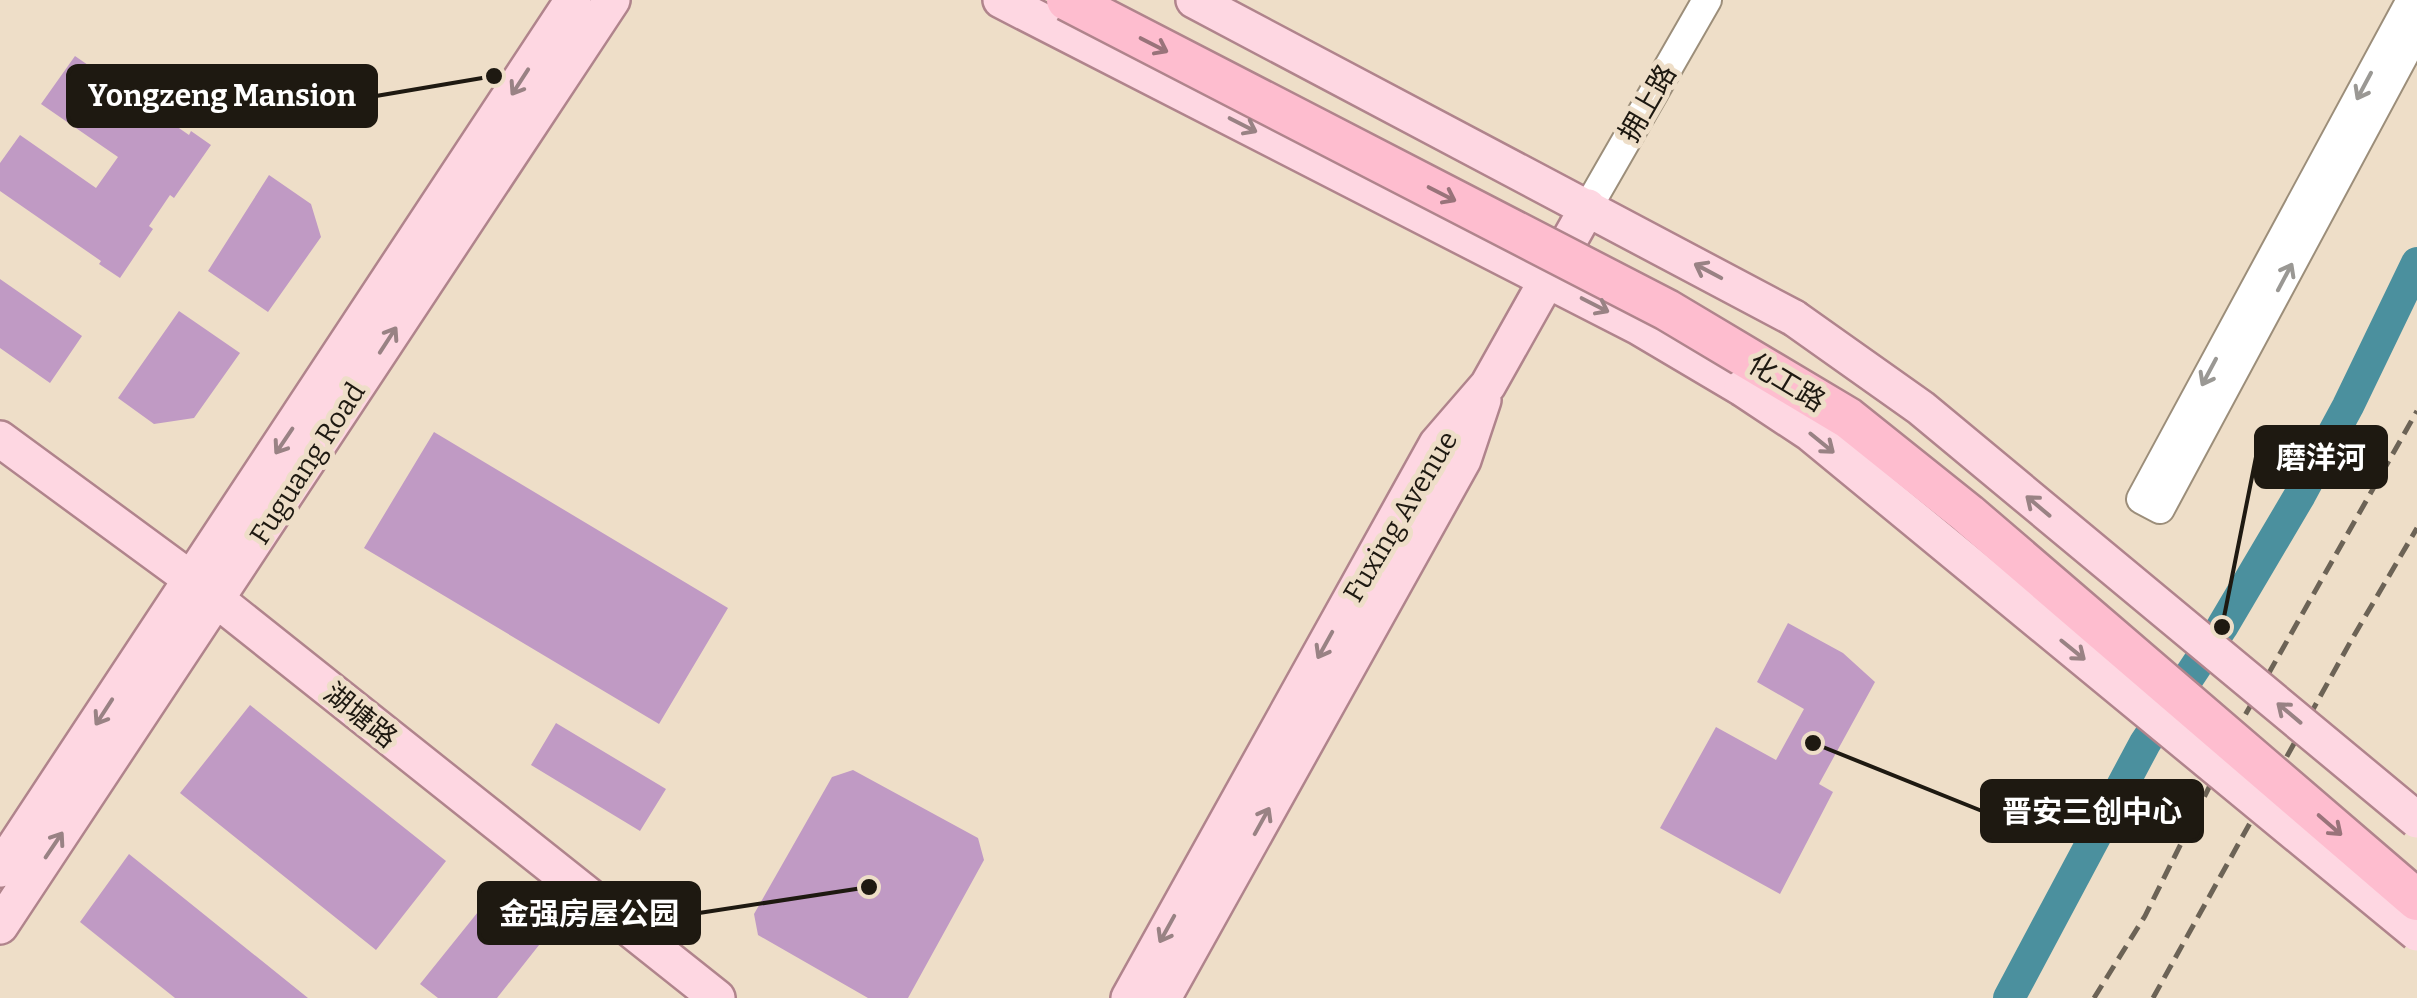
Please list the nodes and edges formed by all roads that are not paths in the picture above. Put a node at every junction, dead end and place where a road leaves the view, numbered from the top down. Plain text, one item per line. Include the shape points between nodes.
1 (573, 0) edge
2 (612, 0) edge
3 (634, 0) edge
4 (1001, 0) edge
5 (1067, 0) edge
6 (1127, 0) edge
7 (1194, 0) edge
8 (1706, 0) edge
9 (2411, 0) edge
10 (2417, 31) edge
11 (537, 114) junction
12 (1588, 207) junction
13 (1547, 281) junction
14 (1488, 385) junction
15 (0, 439) edge
16 (0, 467) edge
17 (199, 598) junction
18 (2417, 820) edge
19 (2417, 863) edge
20 (0, 869) edge
21 (2417, 900) edge
22 (0, 926) edge
23 (2417, 933) edge
24 (686, 998) edge
25 (717, 998) edge
26 (1128, 998) edge
27 (1163, 998) edge

1 -> 17 main road, Fuguang Road
2 - 11 main road, Fuguang Road
3 - 11 main road
4 -> 13 main road
5 -> 21 highway, 化工路, bridge via 1667,310 1848,418
6 - 19 highway, 化工路 via 1682,286 1863,398
7 - 12 main road
8 - 12 street, 拥上路
9 -> 10 street via 2141,499 2160,509
17 -> 11 main road, Fuguang Road
12 - 13 main road
18 -> 12 main road, bridge via 1921,408 1794,318
13 - 14 main road
13 -> 23 main road, bridge via 1639,327 1810,433
14 -> 26 main road, Fuxing Avenue via 1437,444
27 -> 14 main road, Fuxing Avenue via 1463,460
15 - 17 main road, 湖塘路
16 - 17 main road, 湖塘路
17 -> 20 main road, Fuguang Road
22 -> 17 main road, Fuguang Road
17 - 24 main road, 湖塘路
17 - 25 main road, 湖塘路

